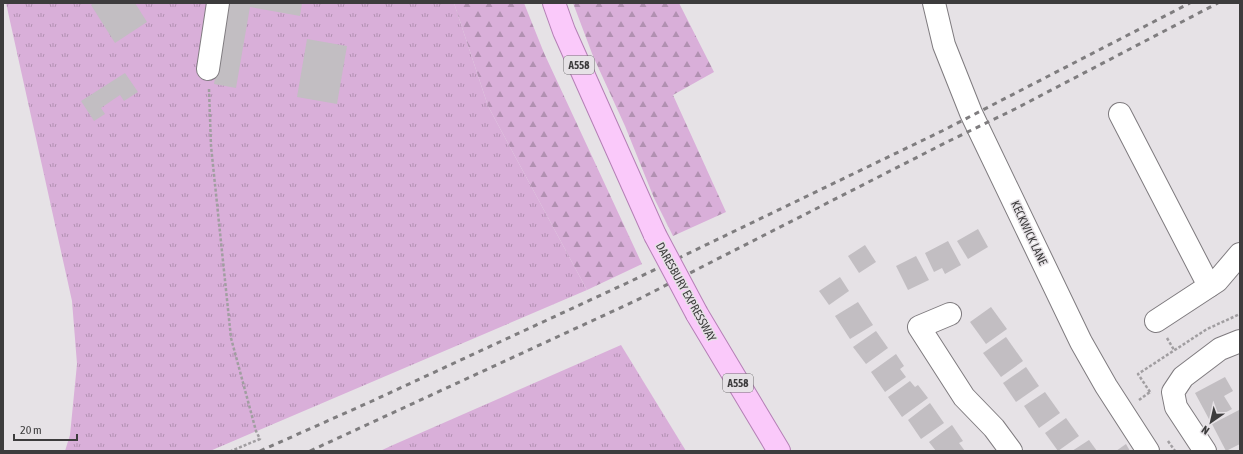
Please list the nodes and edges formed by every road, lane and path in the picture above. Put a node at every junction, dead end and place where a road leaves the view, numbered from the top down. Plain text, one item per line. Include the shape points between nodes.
1 (218, 3) edge
2 (554, 3) edge
3 (565, 3) edge
4 (934, 3) edge
5 (208, 68) joint
6 (1120, 114) dead end
7 (606, 126) junction
8 (1240, 254) edge
9 (1209, 286) junction
10 (950, 314) dead end
11 (1240, 314) edge
12 (1156, 321) dead end
13 (1240, 341) edge
14 (1150, 392) dead end
15 (231, 451) edge
16 (779, 451) edge
17 (1011, 451) edge
18 (1148, 451) edge
19 (1205, 451) edge

1 - 5 street
2 - 7 main road, DARESBURY EXPRESSWAY / A558
3 - 7 main road, DARESBURY EXPRESSWAY / A558
4 - 18 street, KECKWICK LANE via 944,46 971,113 1081,342
5 - 15 path via 211,146 231,338 260,439
6 - 9 street
7 - 16 main road, DARESBURY EXPRESSWAY / A558, bridge via 655,235 697,314
8 - 9 street via 1217,281
9 - 12 street
10 - 17 street via 919,327 964,397 994,428
11 - 14 path via 1207,329 1138,374
13 - 19 street via 1220,350 1183,377 1173,392 1176,407

